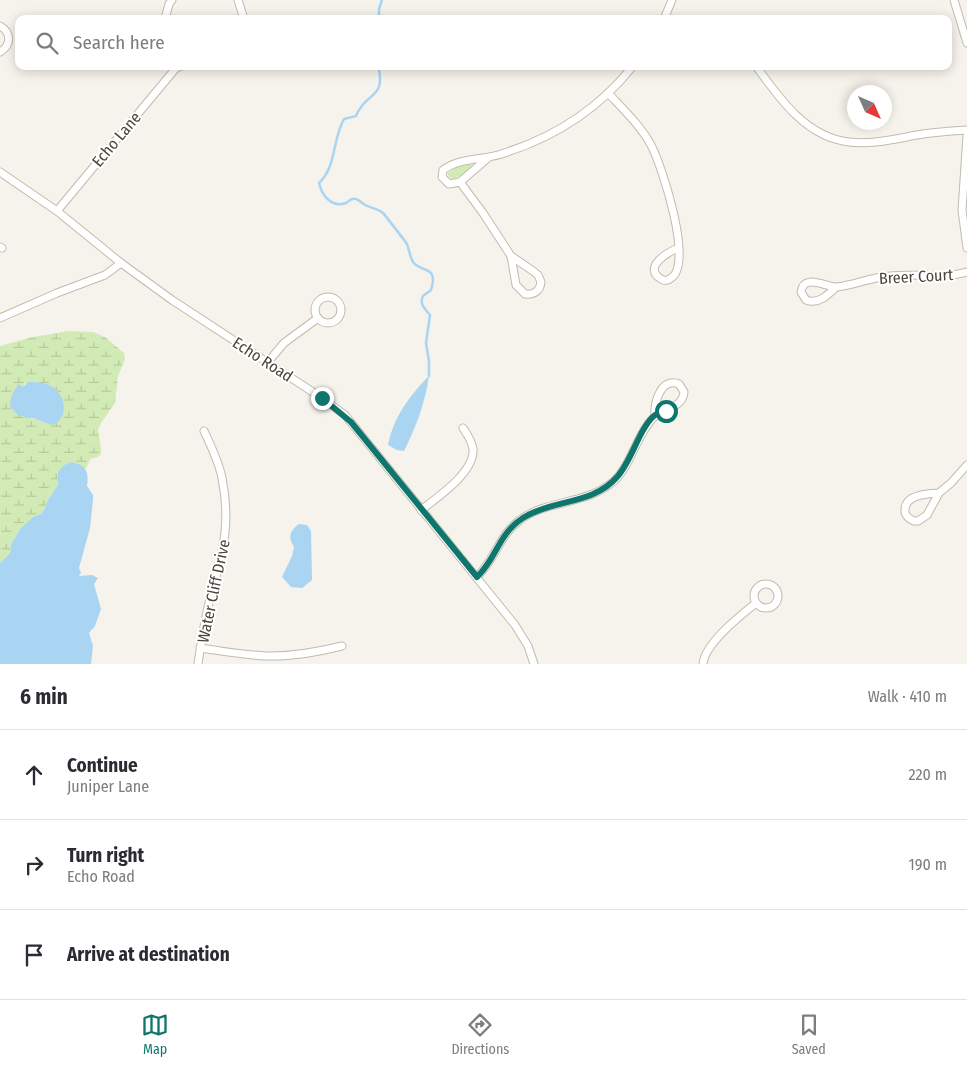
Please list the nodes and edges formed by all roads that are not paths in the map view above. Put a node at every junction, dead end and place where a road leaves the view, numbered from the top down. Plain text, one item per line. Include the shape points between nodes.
1 (172, 0) edge
2 (238, 0) edge
3 (672, 0) edge
4 (954, 0) edge
5 (166, 15) edge
6 (243, 15) edge
7 (666, 15) edge
8 (0, 26) edge
9 (967, 43) edge
10 (0, 52) edge
11 (174, 70) edge
12 (629, 70) edge
13 (759, 70) edge
14 (608, 93) junction
15 (967, 130) edge
16 (967, 136) edge
17 (490, 158) junction
18 (0, 172) edge
19 (460, 182) junction
20 (57, 211) junction
21 (678, 248) junction
22 (967, 248) edge
23 (510, 256) junction
24 (121, 263) junction
25 (967, 272) edge
26 (836, 287) junction
27 (0, 318) edge
28 (318, 318) dead end
29 (268, 362) junction
30 (655, 416) junction
31 (463, 428) dead end
32 (204, 431) dead end
33 (967, 465) edge
34 (939, 493) junction
35 (421, 510) junction
36 (477, 577) junction
37 (756, 603) dead end
38 (342, 646) dead end
39 (200, 648) junction
40 (198, 664) edge
41 (534, 664) edge
42 (703, 664) edge

1 - 5 street
2 - 6 street
3 - 7 street
4 - 9 street
8 - 10 street via 6,30 9,39
11 - 20 street, Echo Lane
12 - 14 street
13 - 15 street via 794,113 813,129 839,140 869,142
14 - 17 street via 562,129
14 - 21 street via 652,147 670,194
16 - 22 street via 962,210
17 - 19 street
17 - 19 street via 463,161 444,170 442,177 446,182
18 - 20 street, Echo Road
19 - 23 street
20 - 24 street, Echo Road
21 - 21 street via 654,266 660,279 665,281 674,276 679,264
23 - 23 street via 538,275 541,282 538,291 525,294 518,288
24 - 27 street via 105,275
24 - 29 street, Echo Road
25 - 26 street, Breer Court via 947,276 886,276
26 - 26 street, Breer Court via 814,302 806,300 801,292 806,283 812,282
28 - 29 street via 284,343
29 - 35 street, Echo Road via 345,415
30 - 30 street via 682,400 684,392 679,384 671,383 664,387 656,404
30 - 36 street via 613,482 595,494 540,510 520,520 504,535
31 - 35 street via 473,450 470,464 450,487
32 - 39 street, Water Cliff Drive via 222,476 226,515 224,547
33 - 34 street
34 - 34 street via 923,518 914,521 906,515 905,506 911,499
35 - 36 street, Echo Road
36 - 41 street, Echo Road via 520,633
37 - 42 street via 712,644
38 - 39 street via 275,656
39 - 40 street, Water Cliff Drive

